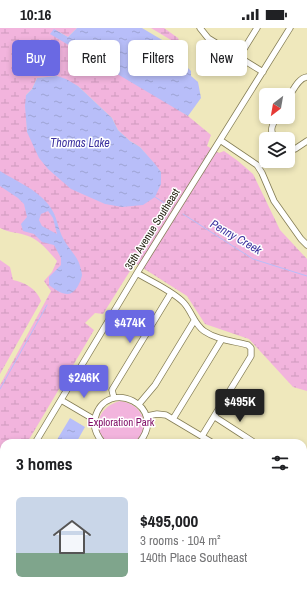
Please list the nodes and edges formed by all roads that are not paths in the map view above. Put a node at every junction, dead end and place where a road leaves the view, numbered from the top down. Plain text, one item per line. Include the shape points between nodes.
1 (257, 28) edge
2 (290, 28) edge
3 (202, 29) edge
4 (211, 40) edge
5 (247, 44) edge
6 (247, 62) edge
7 (263, 72) junction
8 (305, 77) edge
9 (294, 88) edge
10 (220, 140) junction
11 (307, 142) edge
12 (295, 149) edge
13 (307, 245) edge
14 (137, 273) junction
15 (171, 293) junction
16 (194, 321) junction
17 (222, 339) junction
18 (62, 398) junction
19 (114, 398) junction
20 (139, 404) junction
21 (147, 416) junction
22 (215, 417) junction
23 (95, 418) junction
24 (173, 419) junction
25 (202, 436) junction
26 (37, 439) edge
27 (100, 439) edge
28 (142, 439) edge
29 (207, 439) edge
30 (249, 439) edge

1 - 5 street
2 - 7 street, 35th Avenue Southeast
3 - 4 street
6 - 7 street
7 - 10 street, 35th Avenue Southeast
8 - 9 street
10 - 13 street via 257,165 274,201
10 - 14 street, 35th Avenue Southeast
11 - 12 street
14 - 15 street
14 - 18 street, 35th Avenue Southeast
15 - 16 street via 189,309
15 - 19 street via 112,390
16 - 17 street via 204,331
16 - 20 street via 155,385
17 - 22 street via 248,345 251,348 251,356
17 - 24 street
18 - 23 street
18 - 26 street, 35th Avenue Southeast
19 - 20 street via 130,398
19 - 23 street via 100,408
20 - 21 street
21 - 24 street via 166,415
21 - 28 street via 147,431
22 - 25 street
22 - 30 street
23 - 27 street via 96,432
24 - 25 street
25 - 29 street

